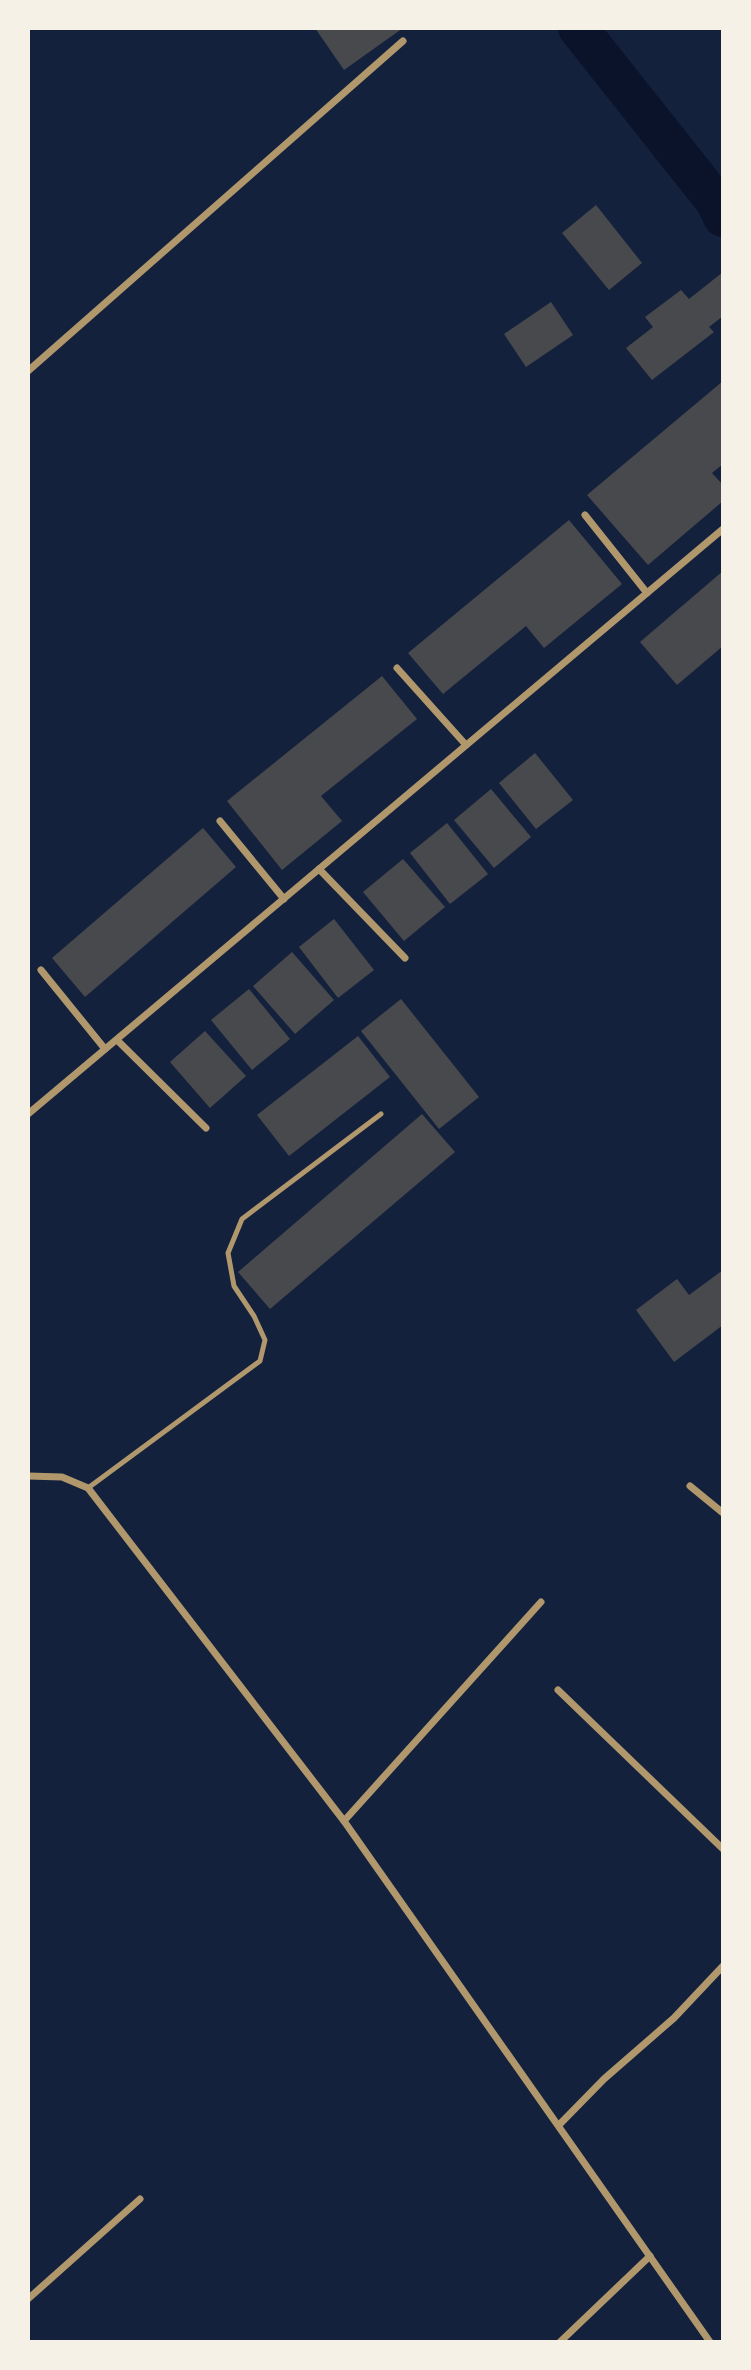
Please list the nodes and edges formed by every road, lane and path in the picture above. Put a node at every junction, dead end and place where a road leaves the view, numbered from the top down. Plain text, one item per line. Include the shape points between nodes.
1 (403, 41) dead end
2 (28, 371) edge
3 (585, 514) dead end
4 (723, 529) edge
5 (647, 593) junction
6 (397, 668) dead end
7 (467, 745) junction
8 (220, 821) dead end
9 (319, 869) junction
10 (284, 899) junction
11 (405, 958) dead end
12 (41, 970) dead end
13 (117, 1040) junction
14 (105, 1049) junction
15 (28, 1114) edge
16 (381, 1114) dead end
17 (206, 1128) dead end
18 (28, 1476) edge
19 (690, 1486) dead end
20 (88, 1488) junction
21 (723, 1513) edge
22 (541, 1602) dead end
23 (558, 1690) dead end
24 (344, 1821) junction
25 (723, 1849) edge
26 (723, 1966) edge
27 (559, 2125) junction
28 (140, 2199) dead end
29 (650, 2256) junction
30 (28, 2299) edge
31 (559, 2342) edge
32 (710, 2342) edge

1 - 2 street
3 - 5 street
4 - 5 street
5 - 7 street
6 - 7 street
7 - 9 street
8 - 10 street
9 - 10 street
9 - 11 street
10 - 13 street
12 - 14 street
13 - 14 street
13 - 17 street
14 - 15 street
16 - 20 lane via 242,1219 228,1253 234,1286 265,1340 260,1361
18 - 20 street via 62,1477
19 - 21 street
20 - 24 street
22 - 24 street
23 - 25 street
24 - 27 street
26 - 27 street
27 - 29 street
28 - 30 street
29 - 31 street
29 - 32 street

